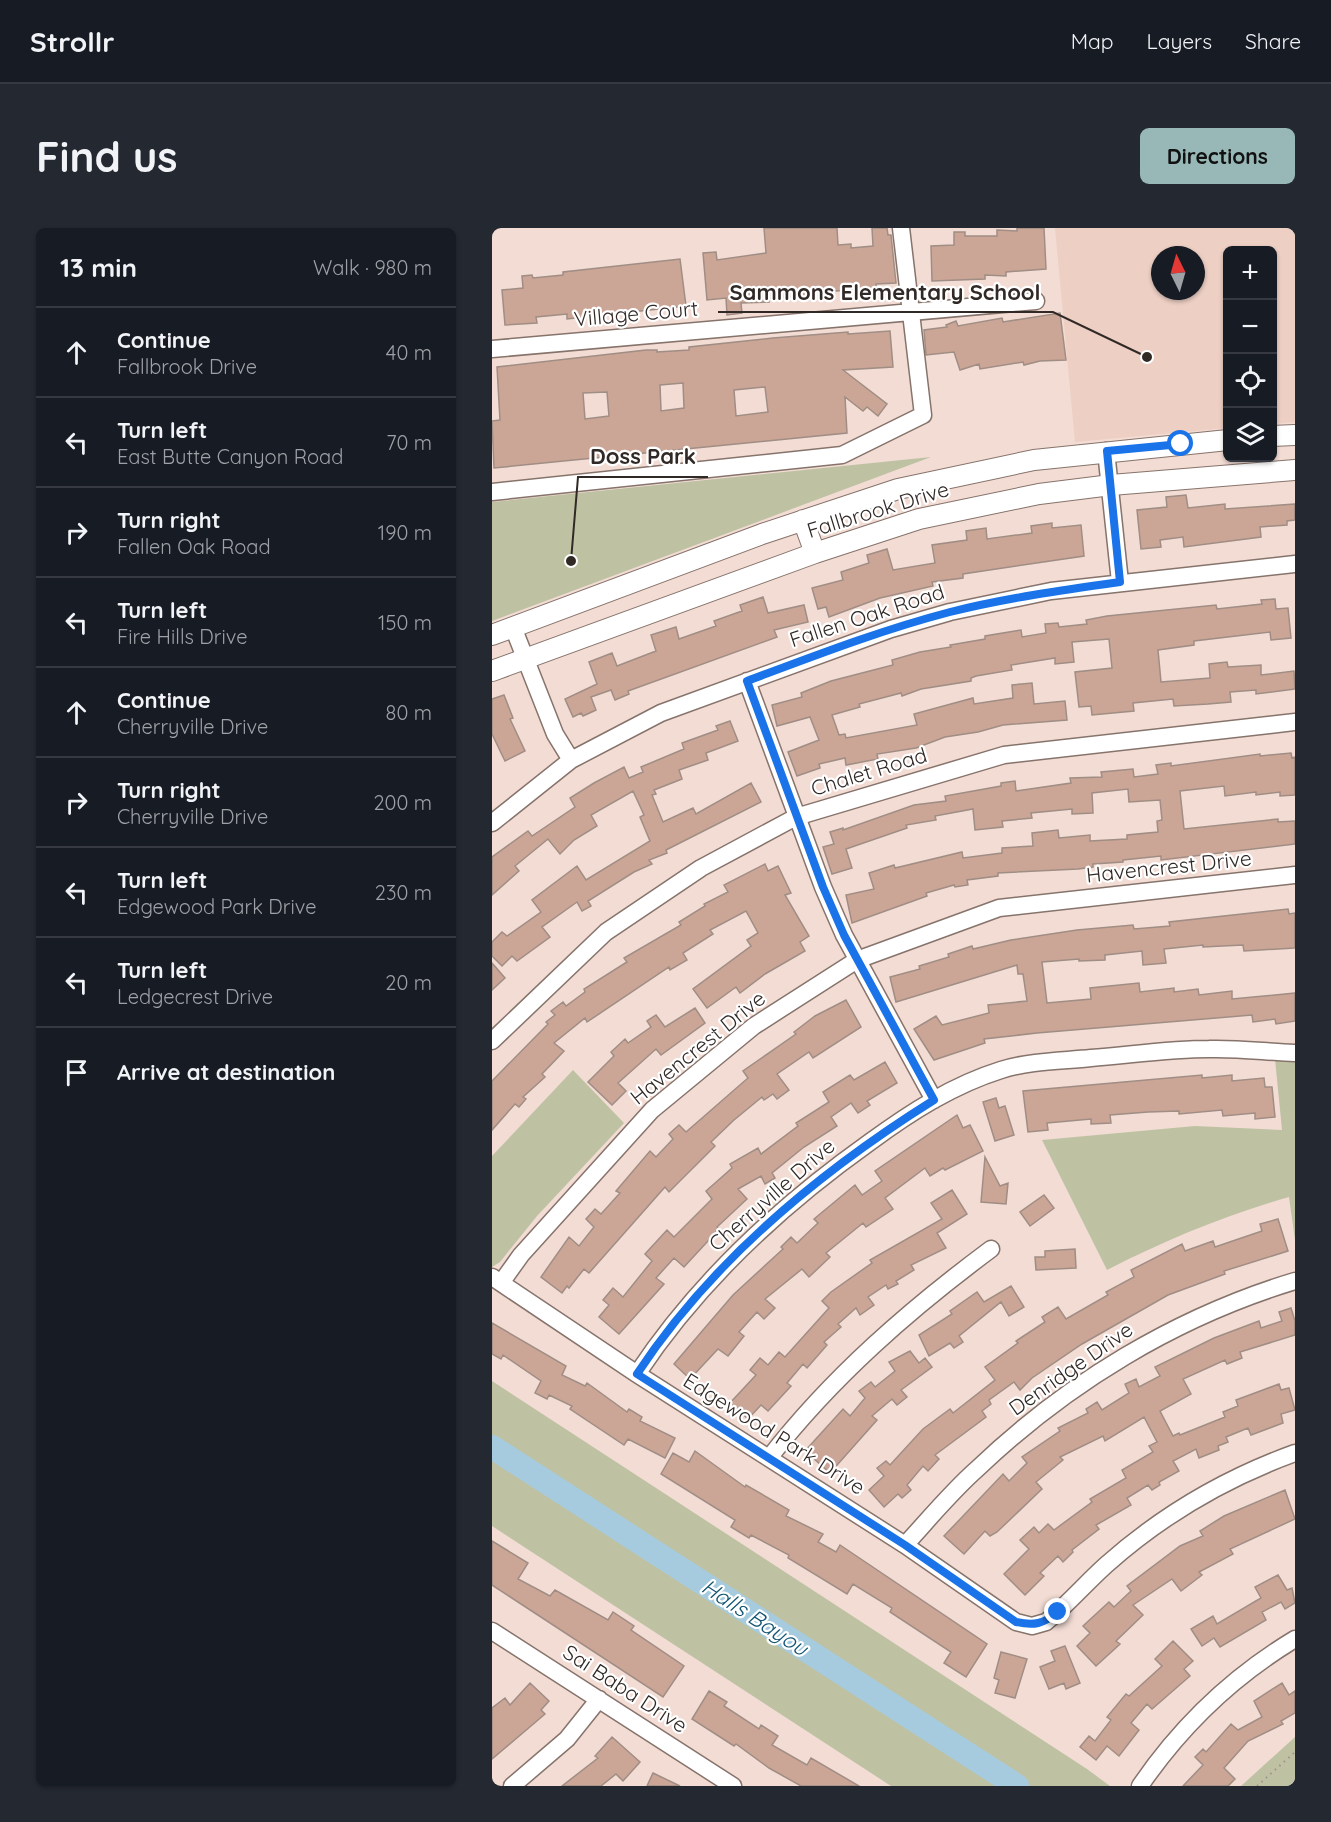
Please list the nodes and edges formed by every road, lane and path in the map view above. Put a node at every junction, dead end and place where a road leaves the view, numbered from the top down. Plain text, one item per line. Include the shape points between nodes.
1 (901, 228) edge
2 (1036, 301) dead end
3 (909, 314) junction
4 (492, 349) edge
5 (1295, 435) edge
6 (1277, 436) edge
7 (1223, 440) edge
8 (1107, 451) junction
9 (1295, 470) edge
10 (1111, 485) junction
11 (492, 492) edge
12 (803, 520) junction
13 (815, 553) junction
14 (1295, 564) edge
15 (1120, 582) junction
16 (513, 627) junction
17 (492, 635) edge
18 (527, 658) junction
19 (492, 671) edge
20 (747, 681) junction
21 (1295, 722) edge
22 (571, 760) junction
23 (796, 817) junction
24 (492, 823) edge
25 (1295, 875) edge
26 (857, 960) junction
27 (492, 1041) edge
28 (1295, 1053) edge
29 (934, 1100) junction
30 (991, 1249) dead end
31 (496, 1280) edge
32 (1295, 1281) edge
33 (637, 1374) junction
34 (1295, 1453) edge
35 (769, 1458) junction
36 (905, 1545) junction
37 (492, 1631) edge
38 (1295, 1639) edge
39 (599, 1699) junction
40 (1295, 1752) edge
41 (512, 1786) edge
42 (733, 1786) edge
43 (1140, 1786) edge
44 (1257, 1786) edge

1 - 3 street
2 - 3 street, Village Court
3 - 4 street, Village Court
3 - 11 street via 923,415 842,455
5 - 6 main road
7 - 8 main road, Fallbrook Drive
8 - 10 street
8 - 12 main road, Fallbrook Drive via 984,469 887,492
9 - 10 main road, Fallbrook Drive
10 - 13 main road, Fallbrook Drive via 981,505 874,532
10 - 15 street
12 - 13 main road
12 - 16 main road, Fallbrook Drive
13 - 18 main road, Fallbrook Drive
14 - 15 street, Fallen Oak Road
15 - 20 street, Fallen Oak Road via 1051,591 950,612
16 - 17 main road, Fallbrook Drive
16 - 18 street
18 - 19 main road, Fallbrook Drive
18 - 22 street via 555,734
20 - 22 street, Fallen Oak Road via 661,713
20 - 23 street
21 - 23 street, Chalet Road via 1004,755
22 - 24 street, Fallen Oak Road
23 - 26 street
23 - 27 street, Chalet Road via 701,868 606,932
25 - 26 street, Havencrest Drive via 999,908
26 - 29 street
26 - 31 street, Havencrest Drive via 754,1026 652,1110
28 - 29 street, Cherryville Drive via 1208,1049 1031,1064 978,1078
29 - 33 street, Cherryville Drive via 851,1155 751,1238 699,1291
30 - 35 street via 900,1320 820,1398
31 - 33 street, Edgewood Park Drive
32 - 36 street, Denridge Drive via 1215,1309 1108,1366 1013,1436 962,1483
33 - 35 street, Edgewood Park Drive
34 - 36 street, Edgewood Park Drive via 1212,1490 1170,1515 1106,1565 1046,1622 1032,1626 1016,1622
35 - 36 street, Edgewood Park Drive
37 - 39 street, Sai Baba Drive
38 - 43 street via 1251,1668 1205,1707
39 - 41 street via 567,1739
39 - 42 street, Sai Baba Drive
40 - 44 path

